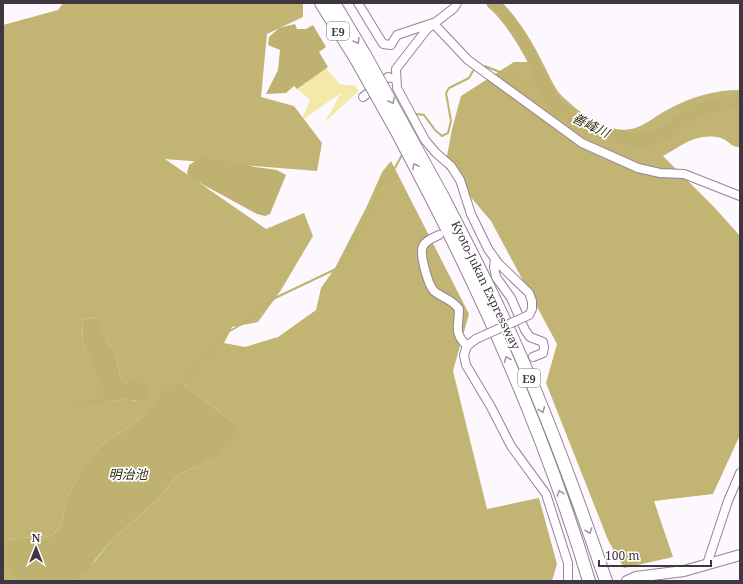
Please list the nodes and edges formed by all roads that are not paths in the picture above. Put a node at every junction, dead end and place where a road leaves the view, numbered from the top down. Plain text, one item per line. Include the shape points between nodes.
1 (321, 3) edge
2 (334, 3) edge
3 (358, 3) edge
4 (456, 3) edge
5 (432, 23) junction
6 (360, 57) junction
7 (395, 79) junction
8 (363, 97) dead end
9 (740, 196) edge
10 (438, 199) junction
11 (439, 235) dead end
12 (495, 259) junction
13 (467, 346) junction
14 (533, 357) dead end
15 (740, 473) edge
16 (740, 555) edge
17 (707, 564) junction
18 (587, 575) edge
19 (568, 581) edge
20 (606, 581) edge
21 (627, 581) edge

1 - 6 highway, Kyoto-Jukan Expressway / E9
2 -> 6 highway, Kyoto-Jukan Expressway / E9
3 - 5 street via 383,44 392,45 397,35
4 - 5 street via 454,8
5 - 7 street via 396,69
5 - 9 street via 468,60 582,142 638,168 684,174
6 - 10 highway, Kyoto-Jukan Expressway / E9, bridge via 396,130
7 - 8 street via 388,77
7 - 12 street via 397,88 426,140 451,166 460,180 480,235
18 -> 10 highway, Kyoto-Jukan Expressway / E9 via 526,403
10 -> 20 highway, Kyoto-Jukan Expressway / E9 via 485,279 521,357 574,490
11 - 13 street via 428,240 422,247 422,255 430,286 435,292 454,302 459,309 458,337
12 - 13 street, bridge via 529,293 532,310 528,315 476,339
12 - 14 street via 496,277 511,298 525,330 530,337 542,342 544,347 542,353
13 - 19 street via 464,355 466,365 511,446 546,494 568,563
15 - 17 street
16 - 17 main road
17 - 21 main road via 668,574 636,577

